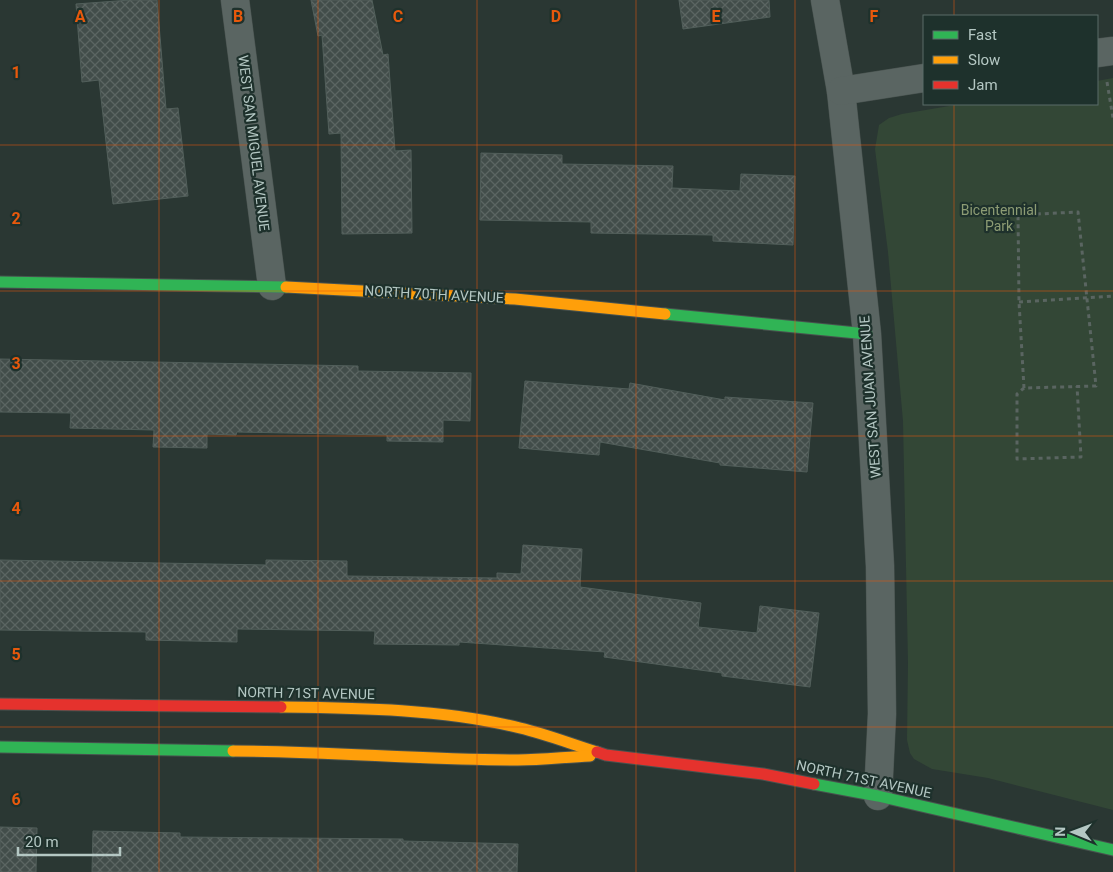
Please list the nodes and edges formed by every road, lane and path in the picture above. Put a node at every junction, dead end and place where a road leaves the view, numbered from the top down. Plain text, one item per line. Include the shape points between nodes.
1 (235, 0) edge
2 (825, 0) edge
3 (1113, 51) edge
4 (1098, 54) edge
5 (923, 78) edge
6 (841, 90) junction
7 (0, 282) edge
8 (272, 286) junction
9 (1113, 296) edge
10 (1087, 298) junction
11 (1019, 302) junction
12 (867, 334) junction
13 (1077, 386) junction
14 (1024, 388) junction
15 (0, 704) edge
16 (0, 747) edge
17 (606, 755) junction
18 (878, 796) junction
19 (1113, 850) edge

1 - 8 street, WEST SAN MIGUEL AVENUE
2 - 6 street, WEST SAN JUAN AVENUE
3 - 4 street
5 - 6 street
6 - 12 street, WEST SAN JUAN AVENUE
7 - 8 street, NORTH 70TH AVENUE
8 - 12 street, NORTH 70TH AVENUE via 515,299
9 - 10 path
10 - 11 path
10 - 11 path via 1078,212 1018,215
10 - 13 path via 1096,386
11 - 14 path
12 - 18 street, WEST SAN JUAN AVENUE via 880,566 882,714
13 - 14 path
13 - 14 path via 1081,457 1017,458 1017,394
15 - 17 street, NORTH 71ST AVENUE via 334,708 442,714 520,728
16 - 17 street, NORTH 71ST AVENUE via 295,751 520,760
17 - 18 street, NORTH 71ST AVENUE via 763,774
18 - 19 street, NORTH 71ST AVENUE

